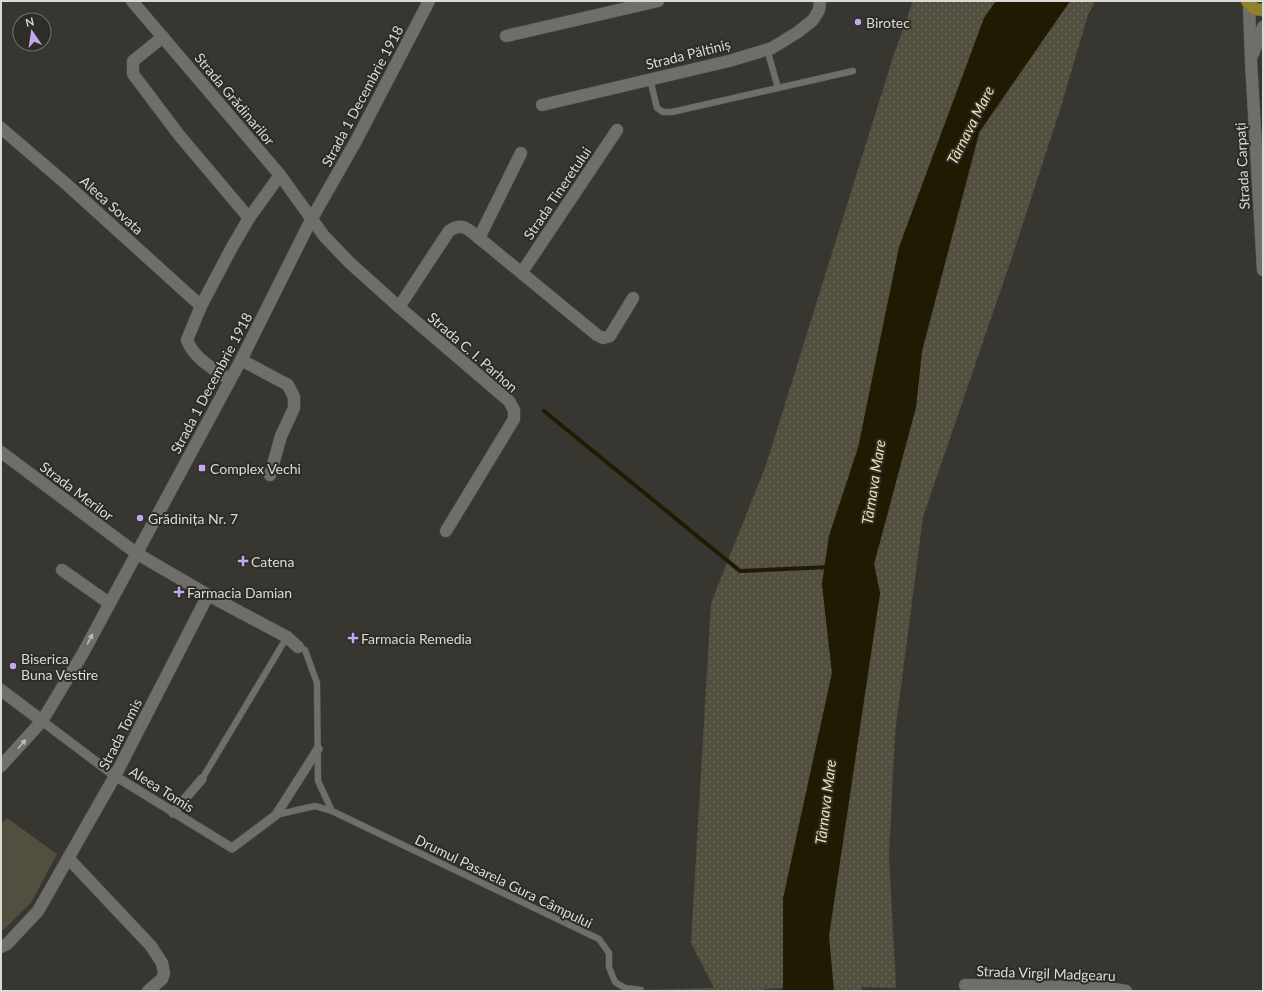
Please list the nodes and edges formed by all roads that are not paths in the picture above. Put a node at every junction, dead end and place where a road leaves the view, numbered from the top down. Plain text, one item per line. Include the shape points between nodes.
1 (132, 1) edge
2 (429, 1) edge
3 (658, 1) edge
4 (820, 1) edge
5 (1248, 2) edge
6 (1263, 10) edge
7 (1263, 27) edge
8 (506, 36) dead end
9 (163, 37) junction
10 (767, 49) junction
11 (1251, 61) junction
12 (853, 71) dead end
13 (650, 79) junction
14 (778, 88) junction
15 (542, 105) dead end
16 (1, 128) edge
17 (617, 130) dead end
18 (521, 153) dead end
19 (280, 175) junction
20 (249, 218) junction
21 (311, 220) junction
22 (479, 238) junction
23 (1263, 270) edge
24 (522, 272) junction
25 (633, 298) dead end
26 (201, 306) junction
27 (399, 307) junction
28 (241, 360) junction
29 (230, 380) junction
30 (1, 452) edge
31 (270, 475) dead end
32 (446, 531) dead end
33 (136, 553) junction
34 (62, 570) dead end
35 (208, 595) junction
36 (109, 603) junction
37 (288, 637) junction
38 (298, 646) joint
39 (1, 690) edge
40 (42, 721) junction
41 (318, 749) junction
42 (1, 766) edge
43 (115, 776) junction
44 (202, 779) joint
45 (332, 811) junction
46 (173, 813) junction
47 (276, 815) junction
48 (68, 858) junction
49 (1, 947) edge
50 (965, 985) dead end
51 (641, 990) dead end
52 (148, 991) edge
53 (1126, 991) edge

1 - 9 street, Strada Grădinarilor
2 - 21 street, Strada 1 Decembrie 1918 via 356,141
3 - 8 street
4 - 10 street, Strada Păltiniș via 819,10 813,20 798,32
5 - 6 main road via 1255,9
5 - 11 street, Strada Carpați
7 - 11 street, Strada Carpați
9 - 19 street, Strada Grădinarilor
9 - 20 street via 133,61 133,74
10 - 13 street, Strada Păltiniș via 729,61
10 - 14 lane
11 - 23 street, Strada Carpați
12 - 14 lane
13 - 14 lane via 658,108 663,112
13 - 15 street, Strada Păltiniș
16 - 26 street, Aleea Sovata
17 - 24 street, Strada Tineretului
18 - 22 street
19 - 20 street
19 - 21 street, Strada Grădinarilor
20 - 26 street
21 - 27 street, Strada C. I. Parhon via 350,263
21 - 28 street, Strada 1 Decembrie 1918
22 - 24 street
22 - 27 street via 463,226 455,226 449,231
24 - 25 street via 596,335 604,338 610,336
26 - 29 street via 187,340 190,348
27 - 32 street, Strada C. I. Parhon via 510,401 514,410 514,419
28 - 29 street, Strada 1 Decembrie 1918
28 - 31 street via 288,385 294,397 294,408 281,436
29 - 33 street, Strada 1 Decembrie 1918
30 - 33 street, Strada Merilor
33 - 35 street
33 - 36 street, Strada 1 Decembrie 1918
34 - 36 street
35 - 37 street
35 - 43 street, Strada Tomis
40 -> 36 street, Strada 1 Decembrie 1918 via 83,653
37 - 38 street
37 - 44 lane
38 - 41 lane via 305,650 317,683
39 - 40 street
42 -> 40 street, Strada 1 Decembrie 1918
40 - 43 street, Aleea Tomis
41 - 45 lane via 318,781
41 - 47 street
43 - 46 street, Aleea Tomis
43 - 48 street, Strada Tomis
44 - 46 street
45 - 47 lane via 315,806
45 - 51 lane, Drumul Pasarela Gura Câmpului via 599,939 609,953 609,967 615,982 625,988
46 - 47 street, Aleea Tomis via 232,848
48 - 49 street, Strada Tomis via 38,911 7,944
48 - 52 street via 151,946 162,963 162,979
50 - 53 street, Strada Virgil Madgearu via 1108,988

